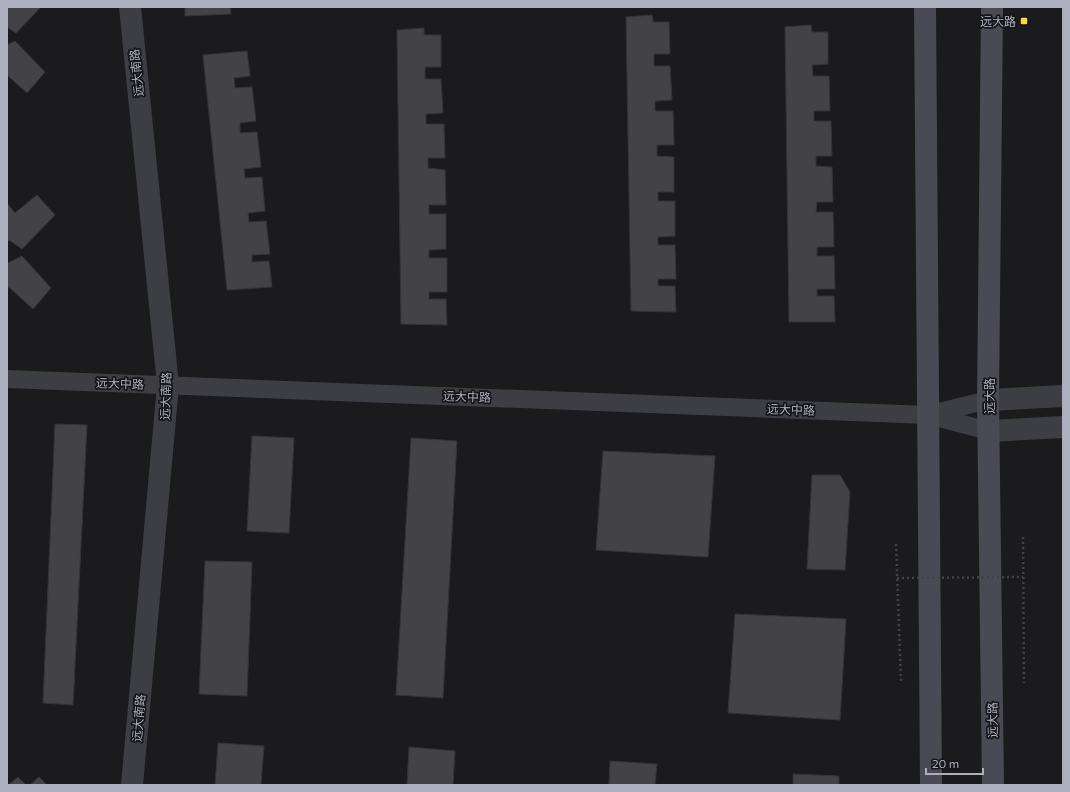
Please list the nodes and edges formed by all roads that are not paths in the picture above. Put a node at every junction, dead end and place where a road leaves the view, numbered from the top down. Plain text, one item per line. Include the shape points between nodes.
1 (130, 7) edge
2 (925, 7) edge
3 (992, 7) edge
4 (7, 379) edge
5 (168, 385) junction
6 (1063, 396) edge
7 (988, 400) junction
8 (928, 414) junction
9 (1063, 427) edge
10 (989, 431) junction
11 (132, 785) edge
12 (932, 785) edge
13 (993, 785) edge

1 - 5 street, 远大南路
2 - 8 main road
3 - 7 main road, 远大路
4 - 5 street, 远大中路
5 - 8 street, 远大中路
5 - 11 street, 远大南路
6 - 7 street
7 - 8 street
7 - 10 main road, 远大路
8 - 10 street
8 - 12 main road
9 - 10 street
10 - 13 main road, 远大路

